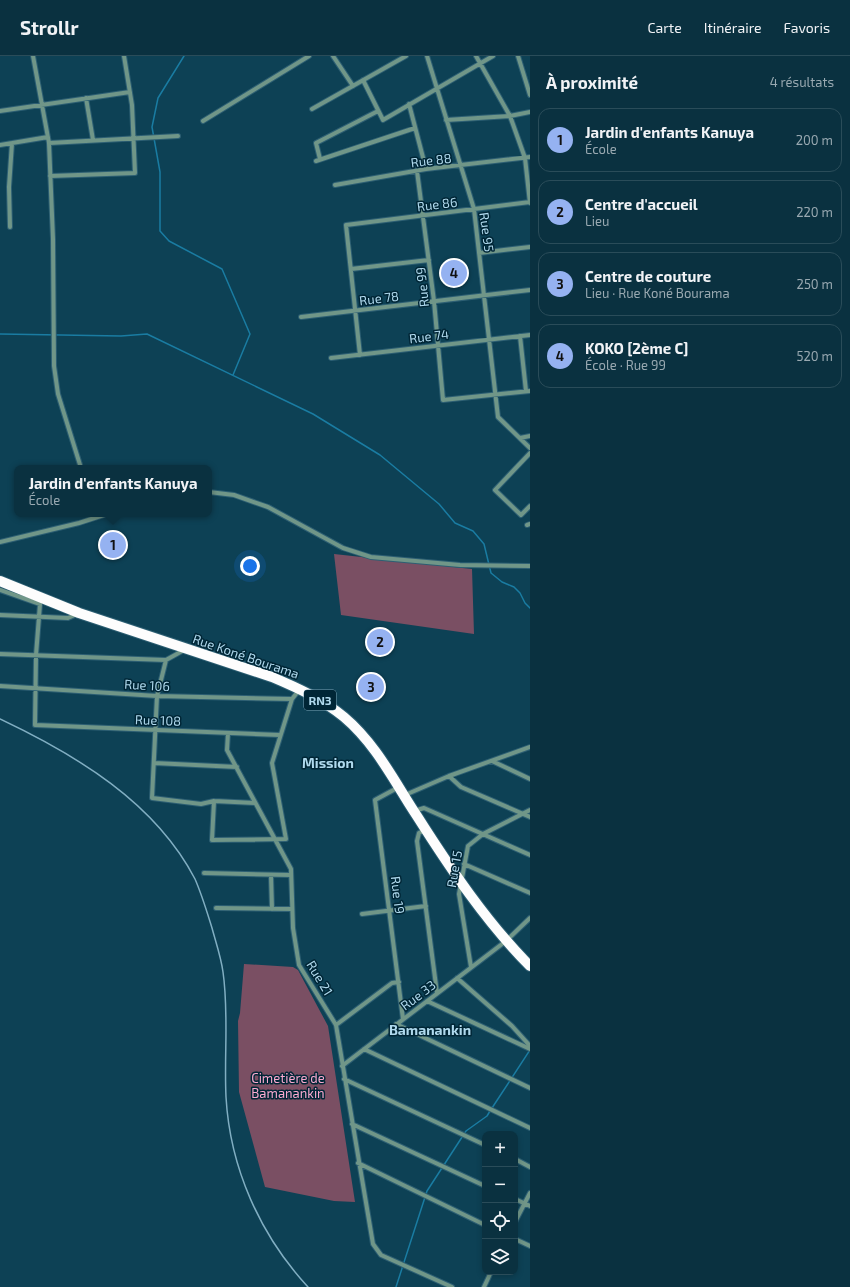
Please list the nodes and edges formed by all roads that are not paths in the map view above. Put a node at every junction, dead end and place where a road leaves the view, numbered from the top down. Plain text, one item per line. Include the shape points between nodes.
1 (33, 56) edge
2 (124, 56) edge
3 (309, 56) edge
4 (333, 56) edge
5 (406, 56) edge
6 (427, 56) edge
7 (476, 56) edge
8 (493, 56) edge
9 (518, 56) edge
10 (480, 63) junction
11 (363, 80) junction
12 (353, 86) junction
13 (437, 88) junction
14 (130, 92) junction
15 (530, 95) edge
16 (86, 98) junction
17 (43, 104) junction
18 (409, 104) junction
19 (312, 109) dead end
20 (0, 111) edge
21 (378, 111) junction
22 (530, 112) edge
23 (510, 116) junction
24 (446, 120) junction
25 (203, 121) dead end
26 (415, 128) junction
27 (178, 136) dead end
28 (48, 137) junction
29 (133, 138) junction
30 (93, 140) junction
31 (12, 143) junction
32 (49, 143) junction
33 (0, 145) edge
34 (530, 157) edge
35 (525, 158) junction
36 (460, 166) junction
37 (426, 169) junction
38 (417, 171) junction
39 (50, 176) junction
40 (335, 185) dead end
41 (530, 203) edge
42 (474, 209) junction
43 (424, 216) junction
44 (10, 228) dead end
45 (530, 247) edge
46 (479, 253) junction
47 (429, 260) junction
48 (351, 269) junction
49 (530, 290) edge
50 (485, 295) junction
51 (434, 301) junction
52 (355, 311) junction
53 (301, 317) dead end
54 (530, 335) edge
55 (520, 336) junction
56 (490, 339) junction
57 (438, 346) junction
58 (360, 355) junction
59 (331, 358) dead end
60 (528, 391) edge
61 (496, 395) junction
62 (530, 436) edge
63 (520, 438) junction
64 (530, 448) edge
65 (530, 453) edge
66 (81, 465) edge
67 (212, 492) edge
68 (530, 506) edge
69 (98, 517) edge
70 (92, 519) joint
71 (0, 542) edge
72 (530, 566) edge
73 (0, 581) edge
74 (0, 590) edge
75 (79, 613) junction
76 (0, 615) edge
77 (39, 617) junction
78 (186, 649) junction
79 (0, 654) edge
80 (36, 655) junction
81 (166, 660) junction
82 (0, 686) edge
83 (37, 688) junction
84 (300, 689) junction
85 (157, 696) junction
86 (292, 699) junction
87 (156, 730) junction
88 (228, 733) junction
89 (280, 735) junction
90 (530, 747) edge
91 (491, 761) junction
92 (154, 763) junction
93 (237, 767) junction
94 (449, 776) junction
95 (530, 779) edge
96 (402, 791) junction
97 (214, 801) junction
98 (255, 803) junction
99 (530, 810) edge
100 (413, 811) junction
101 (524, 814) junction
102 (530, 817) edge
103 (425, 830) junction
104 (483, 834) junction
105 (274, 840) junction
106 (530, 855) edge
107 (464, 864) junction
108 (204, 873) dead end
109 (271, 875) junction
110 (291, 875) junction
111 (460, 879) junction
112 (530, 893) edge
113 (426, 906) junction
114 (216, 908) dead end
115 (272, 908) junction
116 (292, 909) junction
117 (390, 911) junction
118 (362, 914) dead end
119 (530, 918) edge
120 (506, 941) junction
121 (530, 966) edge
122 (470, 967) junction
123 (457, 978) junction
124 (399, 982) junction
125 (437, 993) junction
126 (426, 1001) junction
127 (403, 1019) junction
128 (396, 1024) junction
129 (336, 1025) junction
130 (530, 1048) edge
131 (364, 1049) junction
132 (342, 1066) junction
133 (344, 1079) junction
134 (530, 1088) edge
135 (352, 1124) junction
136 (530, 1128) edge
137 (482, 1144) edge
138 (518, 1160) edge
139 (358, 1163) junction
140 (530, 1166) edge
141 (482, 1185) edge
142 (530, 1193) edge
143 (518, 1201) edge
144 (524, 1204) junction
145 (530, 1206) edge
146 (518, 1216) edge
147 (482, 1224) edge
148 (518, 1240) edge
149 (530, 1246) edge
150 (490, 1275) edge
151 (452, 1287) edge
152 (484, 1287) edge

1 - 17 street
2 - 14 street
3 - 25 street
4 - 12 street
5 - 11 street
6 - 13 street, Rue 95
7 - 10 street
8 - 10 street
9 - 15 street
10 - 13 street
10 - 23 street
11 - 12 street
11 - 21 street
12 - 19 street
13 - 18 street
13 - 24 street, Rue 95
14 - 16 street
14 - 29 street
16 - 17 street
16 - 30 street
17 - 20 street
17 - 28 street
18 - 21 street via 384,120
18 - 26 street
21 - 26 street via 316,143 318,160
22 - 23 street
23 - 24 street
23 - 35 street
24 - 36 street, Rue 95
26 - 37 street
27 - 29 street
28 - 31 street
28 - 32 street
29 - 30 street
29 - 39 street via 135,173
30 - 32 street
31 - 33 street
31 - 44 street
32 - 39 street
34 - 35 street, Rue 88
35 - 36 street, Rue 88
35 - 41 street
36 - 37 street, Rue 88
36 - 42 street, Rue 95
37 - 38 street, Rue 88
38 - 40 street, Rue 88
38 - 43 street, Rue 99
39 - 66 street via 54,366 58,394
41 - 42 street, Rue 86
42 - 43 street, Rue 86
42 - 46 street, Rue 95
43 - 47 street, Rue 99
43 - 48 street, Rue 86 via 346,225
45 - 46 street
46 - 50 street, Rue 95
47 - 48 street
47 - 51 street, Rue 99
48 - 52 street
49 - 50 street, Rue 78
50 - 51 street, Rue 78
50 - 56 street, Rue 95
51 - 52 street, Rue 78
51 - 57 street, Rue 99
52 - 53 street, Rue 78
52 - 58 street
54 - 55 street, Rue 74
55 - 56 street, Rue 74
55 - 60 street
56 - 57 street, Rue 74
56 - 61 street, Rue 95
57 - 58 street, Rue 74
57 - 61 street, Rue 99 via 443,400
58 - 59 street, Rue 74
60 - 61 street
61 - 63 street, Rue 95 via 498,417
62 - 63 street
63 - 64 street
65 - 68 street via 495,490 521,515
67 - 72 street via 234,495 268,507 343,548 371,557 460,565
69 - 70 street
70 - 71 street
73 - 75 highway, Rue Koné Bourama / RN3
74 - 77 street via 40,604
75 - 77 street via 68,618
75 - 78 highway, Rue Koné Bourama / RN3
76 - 77 street
77 - 80 street
78 - 81 street
78 - 84 highway, Rue Koné Bourama / RN3
79 - 80 street
80 - 81 street
80 - 83 street
81 - 85 street
82 - 83 street, Rue 106
83 - 85 street, Rue 106
83 - 87 street, Rue 108 via 35,725
84 - 86 street
84 - 96 highway, Rue Koné Bourama / RN3 via 331,708 356,728 379,755
85 - 86 street, Rue 106
85 - 87 street
86 - 89 street
87 - 88 street, Rue 108
87 - 92 street
88 - 89 street, Rue 108
88 - 93 street, Rue 21 via 228,750
89 - 105 street via 272,763 286,839
90 - 91 street
91 - 94 street
91 - 95 street
92 - 93 street
92 - 97 street via 152,798 200,804
93 - 98 street, Rue 21
94 - 96 street
94 - 101 street via 461,787
96 - 100 highway, Rue Koné Bourama / RN3
96 - 117 street, Rue 19 via 375,800
97 - 98 street
97 - 105 street via 212,840
98 - 105 street, Rue 21
99 - 101 street, Rue 15
100 - 103 highway, Rue Koné Bourama / RN3
100 - 104 street via 424,808
101 - 102 street
101 - 104 street, Rue 15
103 - 111 highway, Rue Koné Bourama / RN3
103 - 113 street via 419,833 417,841
104 - 106 street
104 - 107 street, Rue 15 via 468,846
105 - 110 street, Rue 21 via 291,869
107 - 111 street, Rue 15
107 - 112 street
108 - 109 street
109 - 110 street
109 - 115 street
110 - 116 street, Rue 21
111 - 120 highway, Rue Koné Bourama / RN3
111 - 122 street, Rue 15 via 459,894
113 - 117 street
113 - 125 street
114 - 115 street
115 - 116 street
116 - 129 street, Rue 21 via 299,965
117 - 118 street
117 - 124 street, Rue 19
119 - 120 street, Rue 33
120 - 121 highway, Rue Koné Bourama / RN3
120 - 122 street, Rue 33
122 - 123 street, Rue 33
123 - 125 street, Rue 33
123 - 130 street via 512,1026
124 - 127 street, Rue 19
124 - 129 street via 392,983
125 - 126 street, Rue 33
126 - 127 street, Rue 33
126 - 130 street
127 - 128 street, Rue 33
128 - 131 street, Rue 33
128 - 134 street
129 - 132 street, Rue 21
131 - 132 street, Rue 33
131 - 136 street
132 - 133 street, Rue 21
133 - 135 street, Rue 21
133 - 137 street
135 - 139 street, Rue 21
135 - 141 street
138 - 140 street
139 - 147 street
139 - 151 street, Rue 21 via 373,1244 381,1255
142 - 144 street
143 - 144 street
144 - 145 street
144 - 146 street
148 - 149 street
150 - 152 street

